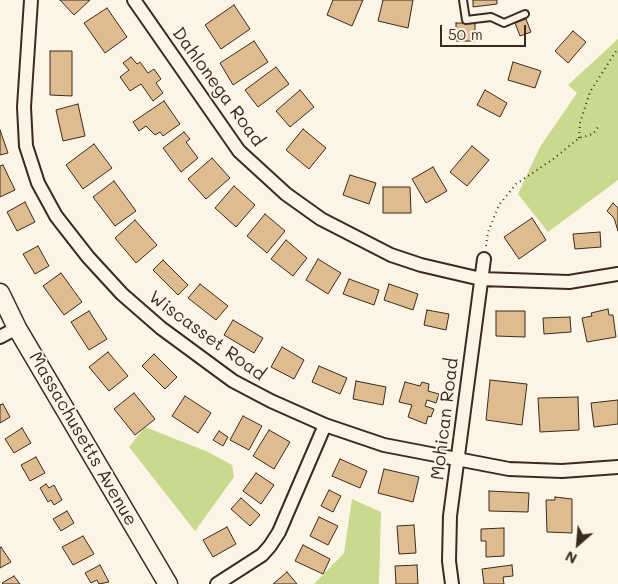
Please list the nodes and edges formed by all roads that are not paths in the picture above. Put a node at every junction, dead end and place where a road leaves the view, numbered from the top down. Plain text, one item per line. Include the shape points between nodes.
1 (31, 0) edge
2 (134, 0) edge
3 (463, 0) edge
4 (525, 14) dead end
5 (484, 259) road end
6 (618, 274) edge
7 (481, 279) junction
8 (0, 293) edge
9 (17, 328) junction
10 (0, 337) edge
11 (325, 425) junction
12 (456, 460) junction
13 (618, 467) edge
14 (168, 584) edge
15 (217, 584) edge
16 (452, 584) edge

1 - 11 street, Wiscasset Road via 24,108 26,146 38,183 56,216 122,294 161,328 233,381 270,402
2 - 7 street, Dahlonega Road via 238,151 286,194 321,219 384,251 421,265
3 - 4 lane via 466,20 492,17 504,23
5 - 7 street, Mohican Road
6 - 7 street, Dahlonega Road via 569,282
7 - 12 street, Mohican Road
8 - 9 main road, Massachusetts Avenue
9 - 10 street
9 - 14 main road, Massachusetts Avenue
11 - 12 street, Wiscasset Road via 384,445
11 - 15 street via 270,546 262,555
12 - 13 street, Wiscasset Road via 509,469 562,471
12 - 16 street, Mohican Road via 450,516

